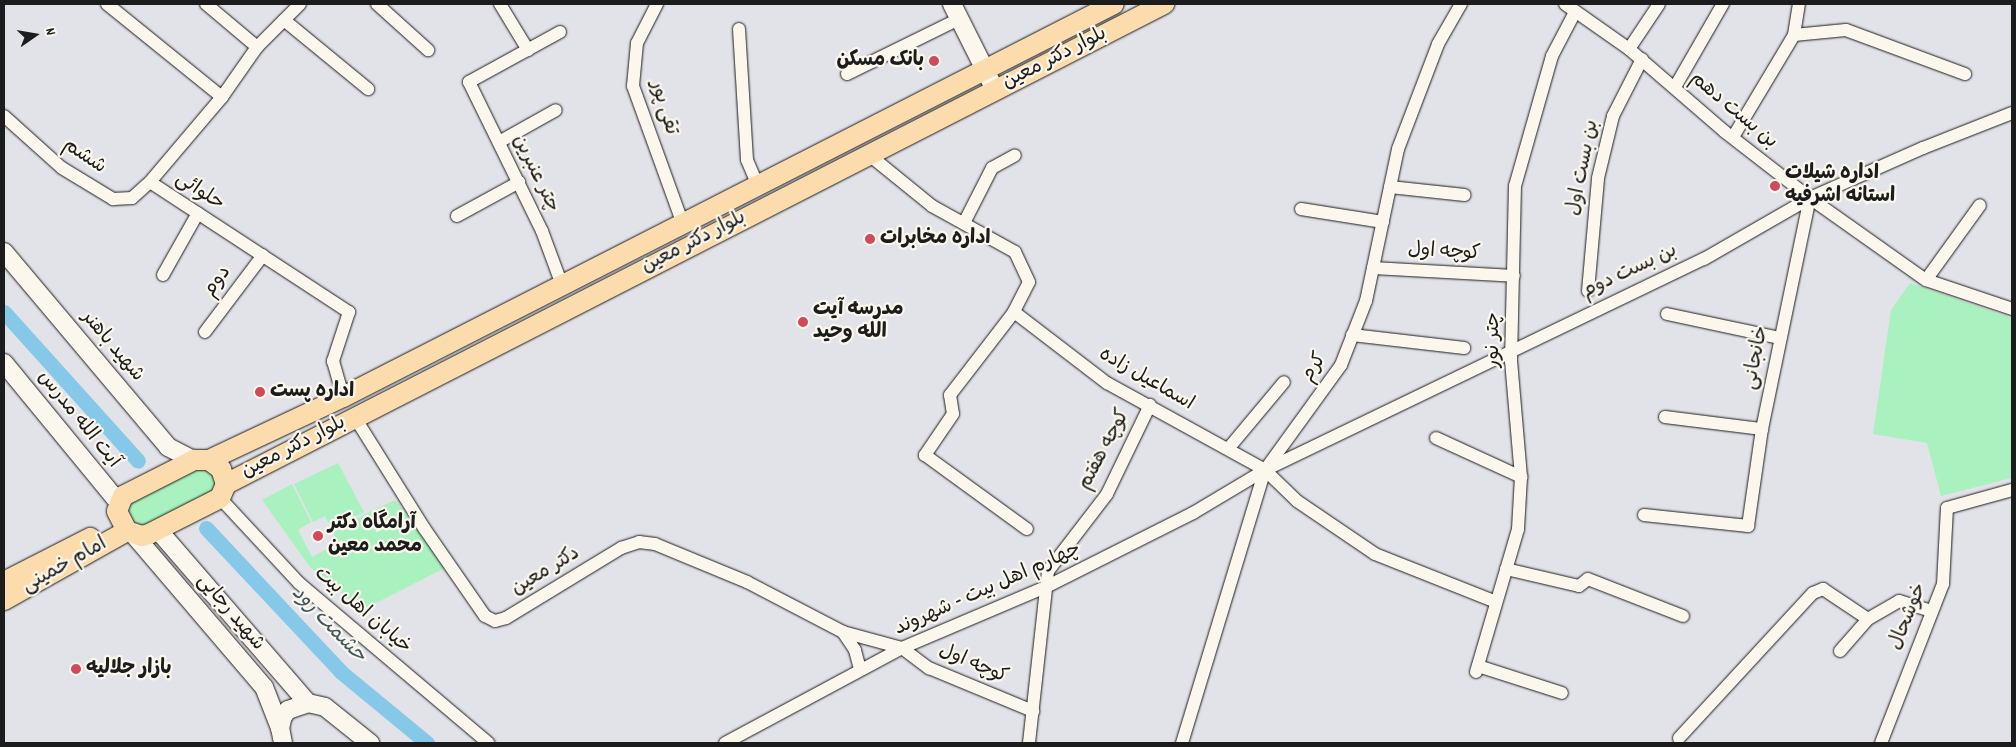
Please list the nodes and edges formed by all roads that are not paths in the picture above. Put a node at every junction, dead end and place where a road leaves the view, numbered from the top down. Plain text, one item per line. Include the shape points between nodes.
1 (107, 4) edge
2 (206, 4) edge
3 (377, 4) edge
4 (500, 4) edge
5 (657, 4) edge
6 (1114, 4) edge
7 (1164, 4) edge
8 (1461, 4) edge
9 (1659, 4) edge
10 (1723, 4) edge
11 (1799, 4) edge
12 (295, 5) edge
13 (1570, 8) edge
14 (955, 11) edge
15 (284, 20) junction
16 (739, 29) dead end
17 (560, 32) dead end
18 (1794, 35) junction
19 (258, 47) junction
20 (1629, 49) junction
21 (428, 50) dead end
22 (528, 50) junction
23 (1642, 59) junction
24 (985, 70) junction
25 (847, 74) dead end
26 (1965, 74) dead end
27 (1675, 87) junction
28 (368, 89) dead end
29 (995, 90) junction
30 (222, 97) junction
31 (556, 110) dead end
32 (2012, 113) edge
33 (4, 116) edge
34 (1734, 137) junction
35 (499, 142) junction
36 (868, 154) junction
37 (1015, 155) dead end
38 (150, 182) junction
39 (519, 182) junction
40 (758, 186) junction
41 (1390, 187) junction
42 (1465, 195) dead end
43 (1810, 198) junction
44 (1980, 205) dead end
45 (1301, 209) dead end
46 (198, 213) junction
47 (457, 216) dead end
48 (1382, 222) junction
49 (964, 223) junction
50 (683, 224) junction
51 (4, 252) edge
52 (262, 255) junction
53 (1373, 268) junction
54 (163, 275) dead end
55 (1514, 276) junction
56 (1926, 280) junction
57 (562, 285) junction
58 (1588, 291) dead end
59 (2012, 309) edge
60 (1014, 312) junction
61 (1667, 314) dead end
62 (205, 332) dead end
63 (1352, 336) junction
64 (1780, 338) junction
65 (1464, 348) dead end
66 (1511, 349) junction
67 (5, 368) edge
68 (1284, 382) dead end
69 (343, 397) junction
70 (1150, 405) junction
71 (354, 416) junction
72 (1665, 417) dead end
73 (1762, 429) junction
74 (1436, 438) dead end
75 (1228, 449) junction
76 (202, 460) junction
77 (1265, 470) junction
78 (1521, 477) junction
79 (2012, 490) edge
80 (223, 491) junction
81 (1644, 515) dead end
82 (125, 523) junction
83 (1027, 529) dead end
84 (158, 530) junction
85 (1506, 568) junction
86 (4, 582) edge
87 (1046, 587) junction
88 (4, 600) edge
89 (1496, 602) junction
90 (1932, 612) junction
91 (1683, 616) dead end
92 (1868, 619) junction
93 (843, 632) junction
94 (902, 648) junction
95 (1840, 650) dead end
96 (860, 668) junction
97 (1562, 692) dead end
98 (308, 703) junction
99 (1033, 710) junction
100 (282, 736) edge
101 (1679, 738) dead end
102 (370, 743) edge
103 (488, 743) edge
104 (725, 743) edge
105 (1029, 743) edge
106 (1182, 743) edge
107 (1881, 743) edge

1 - 30 street
2 - 19 street
3 - 21 street
4 - 22 street
5 - 50 street, تقی پور via 637,43 634,86
6 - 24 main road, بلوار دکتر معین
7 - 29 main road, بلوار دکتر معین
8 - 41 street, کرم via 1438,44 1398,149
9 - 20 street
10 - 27 street
11 - 18 street
12 - 15 street, حلوائی
13 - 20 street, بن بست دهم
13 - 55 street, چتر نور via 1552,56 1515,186
14 - 24 main road
14 - 25 street
15 - 19 street, حلوائی
15 - 28 street
16 - 40 street via 747,160
17 - 22 street
18 - 26 street via 1846,30
18 - 34 street
19 - 30 street, حلوائی
20 - 23 street, بن بست دهم
22 - 35 street, چتر عنبرین via 469,82
23 - 27 street, بن بست دهم
23 - 58 street, بن بست اول via 1613,116 1591,237
24 - 29 main road
24 - 40 main road, بلوار دکتر معین
27 - 34 street, بن بست دهم
29 - 36 main road, بلوار دکتر معین
30 - 38 street, حلوائی
31 - 35 street
32 - 43 street, بن بست دوم
33 - 38 street, ششم via 62,168 113,199 132,198
34 - 43 street, بن بست دهم
35 - 39 street, چتر عنبرین
36 - 49 street via 932,206
36 - 71 main road, بلوار دکتر معین
37 - 49 street via 992,168
38 - 46 street, حلوائی
39 - 47 street
39 - 57 street, چتر عنبرین
40 - 50 main road, بلوار دکتر معین
41 - 42 street
41 - 48 street, کرم
43 - 56 street, بن بست دهم
43 - 64 street, خانجانی
43 - 66 street, بن بست دوم via 1704,259
44 - 56 street
45 - 48 street
46 - 52 street, حلوائی
46 - 54 street
48 - 53 street, کرم
49 - 60 street via 1015,252 1029,282
50 - 57 main road, بلوار دکتر معین
51 - 76 main road, شهید باهنر via 168,447
52 - 62 street, دوم
52 - 69 street, حلوائی via 349,312 333,361
53 - 55 street, کوچه اول
53 - 63 street, کرم via 1366,301
55 - 66 street, چتر نور
56 - 59 street, بن بست دهم
57 - 69 main road, بلوار دکتر معین
60 - 70 street, اسماعیل زاده via 1106,383
60 - 83 street via 950,395 953,414 925,455
61 - 64 street
63 - 65 street
63 - 77 street, کرم via 1341,365
64 - 73 street, خانجانی
66 - 77 street, بن بست دوم
66 - 78 street, چتر نور
67 - 82 main road, آیت الله مدرس
68 - 75 street
69 - 76 main road, بلوار دکتر معین
70 - 75 street, اسماعیل زاده
70 - 87 street, کوچه هفتم via 1107,494 1048,571
71 - 80 main road, بلوار دکتر معین
71 - 93 street, دکتر معین via 446,560 485,616 495,621 506,618 621,548 639,542 655,544 747,582
72 - 73 street
73 - 81 street, خانجانی via 1748,526
74 - 78 street
75 - 77 street, اسماعیل زاده
76 - 80 main road via 221,469
76 - 82 main road, بلوار دکتر معین via 129,492
77 - 87 street, چهارم اهل بیت - شهروند via 1193,513
77 - 89 street, اسماعیل زاده via 1298,501 1376,554
77 - 106 street, کرم
78 - 85 street, چتر نور via 1518,528
79 - 90 street, خوشحال via 1947,508 1943,584
80 - 84 main road, بلوار دکتر معین
80 - 103 street, خیابان اهل بیت via 300,583
82 - 84 main road, بلوار دکتر معین via 142,536
82 - 86 main road, امام خمینی
82 - 88 main road, امام خمینی
82 - 100 main road, شهید رجایی via 264,687
84 - 98 main road, شهید رجایی
85 - 89 street, چتر نور
85 - 91 street via 1579,586 1588,579
87 - 94 street, چهارم اهل بیت - شهروند
87 - 99 street, کوچه هفتم
89 - 97 street, چتر نور via 1477,669
90 - 92 street via 1899,601
90 - 107 street, خوشحال
92 - 95 street
92 - 101 street via 1823,590 1813,593
93 - 94 street, دکتر معین
93 - 96 street via 855,650
94 - 96 street, چهارم اهل بیت - شهروند
94 - 99 street, کوچه اول via 928,668
96 - 104 street, چهارم اهل بیت - شهروند
98 - 100 main road via 288,710
98 - 102 main road via 325,707
99 - 105 street, کوچه هفتم

